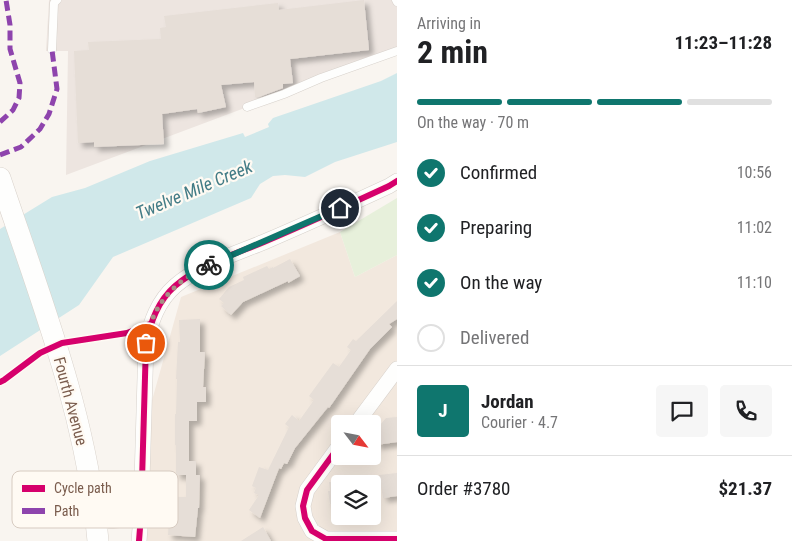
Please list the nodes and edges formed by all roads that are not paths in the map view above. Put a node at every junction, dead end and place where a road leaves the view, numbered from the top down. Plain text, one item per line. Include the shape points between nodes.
1 (57, 0) edge
2 (52, 50) dead end
3 (397, 51) edge
4 (247, 107) dead end
5 (0, 178) edge
6 (397, 181) edge
7 (397, 369) edge
8 (363, 415) edge
9 (331, 458) edge
10 (88, 471) edge
11 (142, 471) edge
12 (97, 528) edge
13 (140, 528) edge
14 (397, 539) edge
15 (98, 541) edge
16 (139, 541) edge

1 - 2 lane via 54,3
3 - 4 lane
5 - 10 main road, Fourth Avenue via 58,353 83,441
6 - 11 street via 205,267 166,296 150,324 146,343
7 - 8 street
9 - 14 street via 307,490 303,506 312,531 326,539
12 - 15 main road, Fourth Avenue
13 - 16 street

